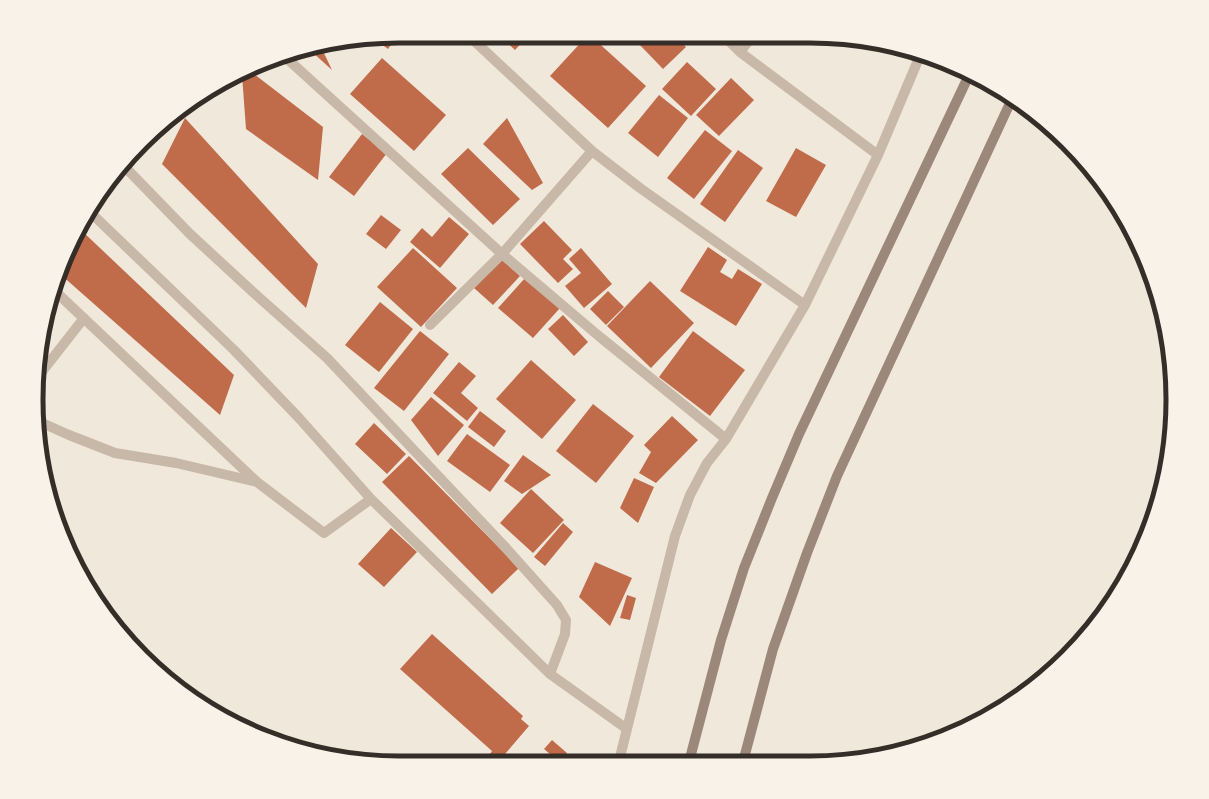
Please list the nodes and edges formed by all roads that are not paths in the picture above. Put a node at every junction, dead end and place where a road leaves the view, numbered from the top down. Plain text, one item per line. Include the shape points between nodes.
1 (476, 43) edge
2 (731, 43) edge
3 (747, 43) edge
4 (740, 52) junction
5 (918, 60) edge
6 (289, 61) edge
7 (967, 80) edge
8 (1010, 104) edge
9 (592, 151) junction
10 (878, 155) junction
11 (127, 169) edge
12 (94, 216) edge
13 (502, 254) junction
14 (59, 295) edge
15 (805, 304) junction
16 (84, 318) junction
17 (430, 325) dead end
18 (45, 368) edge
19 (44, 424) edge
20 (726, 439) junction
21 (257, 482) junction
22 (371, 499) junction
23 (550, 674) junction
24 (627, 729) junction
25 (620, 756) edge
26 (691, 756) edge
27 (745, 756) edge

1 - 9 street
2 - 4 street
3 - 4 street
4 - 10 street
5 - 10 street
6 - 13 street
7 - 26 main road via 799,434 772,498 744,568 721,640
8 - 27 main road via 837,476 806,553 773,649
9 - 13 street
9 - 15 street via 640,188
10 - 15 street
11 - 23 street via 190,234 327,358 557,605 566,620 565,634
12 - 22 street via 239,355
13 - 17 street
13 - 20 street
14 - 16 street
15 - 20 street
16 - 18 street
16 - 21 street
19 - 21 street via 116,453 176,463
20 - 24 street via 708,463 690,495 675,536
21 - 22 street via 324,533
22 - 23 street
23 - 24 street
24 - 25 street

